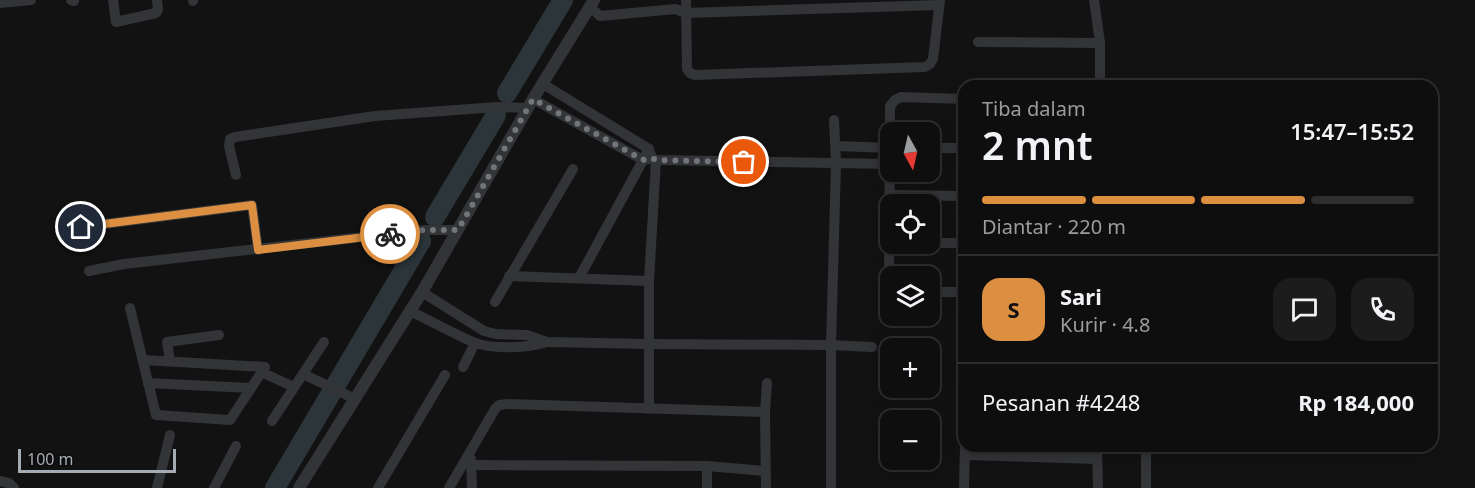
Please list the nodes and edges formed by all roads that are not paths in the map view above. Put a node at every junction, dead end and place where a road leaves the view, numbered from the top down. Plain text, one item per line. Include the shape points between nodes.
1 (31, 0) edge
2 (113, 0) edge
3 (157, 0) edge
4 (686, 0) edge
5 (695, 0) edge
6 (1094, 0) edge
7 (939, 2) edge
8 (0, 3) edge
9 (592, 4) edge
10 (815, 4) edge
11 (675, 9) junction
12 (686, 13) junction
13 (978, 42) dead end
14 (1100, 43) junction
15 (1100, 80) edge
16 (543, 84) junction
17 (958, 99) edge
18 (530, 104) junction
19 (834, 120) dead end
20 (890, 122) edge
21 (605, 123) junction
22 (596, 134) junction
23 (836, 146) junction
24 (880, 148) edge
25 (940, 148) edge
26 (958, 148) edge
27 (650, 157) junction
28 (836, 163) junction
29 (880, 164) edge
30 (573, 169) dead end
31 (236, 175) dead end
32 (940, 196) edge
33 (958, 196) edge
34 (81, 227) dead end
35 (458, 230) junction
36 (940, 243) edge
37 (958, 243) edge
38 (258, 250) junction
39 (89, 271) dead end
40 (509, 276) junction
41 (579, 278) junction
42 (649, 280) junction
43 (422, 292) junction
44 (940, 292) edge
45 (958, 292) edge
46 (495, 302) dead end
47 (130, 308) dead end
48 (410, 311) junction
49 (219, 335) dead end
50 (324, 342) dead end
51 (547, 342) junction
52 (475, 343) junction
53 (648, 344) junction
54 (831, 345) junction
55 (873, 347) dead end
56 (143, 360) junction
57 (170, 362) junction
58 (463, 367) dead end
59 (261, 372) junction
60 (303, 374) junction
61 (445, 375) dead end
62 (148, 382) junction
63 (767, 383) dead end
64 (294, 387) junction
65 (251, 388) junction
66 (355, 399) junction
67 (650, 409) junction
68 (765, 412) junction
69 (272, 421) dead end
70 (170, 435) dead end
71 (236, 446) dead end
72 (471, 450) junction
73 (965, 452) edge
74 (994, 452) edge
75 (1097, 452) edge
76 (1146, 452) edge
77 (1097, 459) junction
78 (471, 465) junction
79 (707, 466) junction
80 (765, 471) junction
81 (0, 481) edge
82 (14, 488) edge
83 (157, 488) edge
84 (214, 488) edge
85 (299, 488) edge
86 (378, 488) edge
87 (449, 488) edge
88 (472, 488) edge
89 (707, 488) edge
90 (765, 488) edge
91 (831, 488) edge
92 (964, 488) edge
93 (1098, 488) edge
94 (1146, 488) edge

1 - 8 street
2 - 3 street via 116,22 156,13
4 - 5 street
4 - 11 street
4 - 12 street
6 - 14 street
7 - 10 street
7 - 12 street via 933,59 925,67 695,75 687,69
9 - 11 street via 600,16
9 - 16 street
10 - 12 street
11 - 12 street
13 - 14 street
14 - 15 street
16 - 18 street
16 - 21 street
17 - 20 street via 901,97 890,106
18 - 22 street
18 - 31 street via 375,116 235,137 230,139 229,146
18 - 35 street
19 - 23 street
21 - 22 street
21 - 27 street
22 - 27 street
23 - 24 street
23 - 28 street
25 - 26 street
27 - 28 street
27 - 41 street
27 - 42 street
28 - 29 street
28 - 54 street
30 - 40 street
32 - 33 street
34 - 38 street via 252,205
35 - 38 street via 425,230
35 - 43 street
36 - 37 street
38 - 39 street
40 - 41 street
40 - 46 street
41 - 42 street
42 - 53 street
43 - 48 street
43 - 51 street via 484,331
44 - 45 street
47 - 56 street
48 - 52 street
48 - 66 street
49 - 57 street via 167,342
50 - 60 street
51 - 52 street via 515,347
51 - 53 street
52 - 58 street
53 - 54 street
53 - 67 street
54 - 55 street
54 - 91 street
56 - 57 street
56 - 62 street
57 - 59 street via 265,367
59 - 64 street
59 - 65 street
60 - 64 street
60 - 66 street
61 - 86 street
62 - 65 street
62 - 65 street via 156,414 230,420
63 - 68 street
64 - 69 street
66 - 85 street
67 - 68 street
67 - 72 street via 502,405 495,409
68 - 80 street
70 - 83 street
71 - 84 street
72 - 78 street
72 - 87 street
73 - 92 street
74 - 77 street
75 - 77 street
76 - 94 street
77 - 93 street
78 - 79 street
78 - 88 street
79 - 80 street
79 - 89 street
80 - 90 street
81 - 82 street

